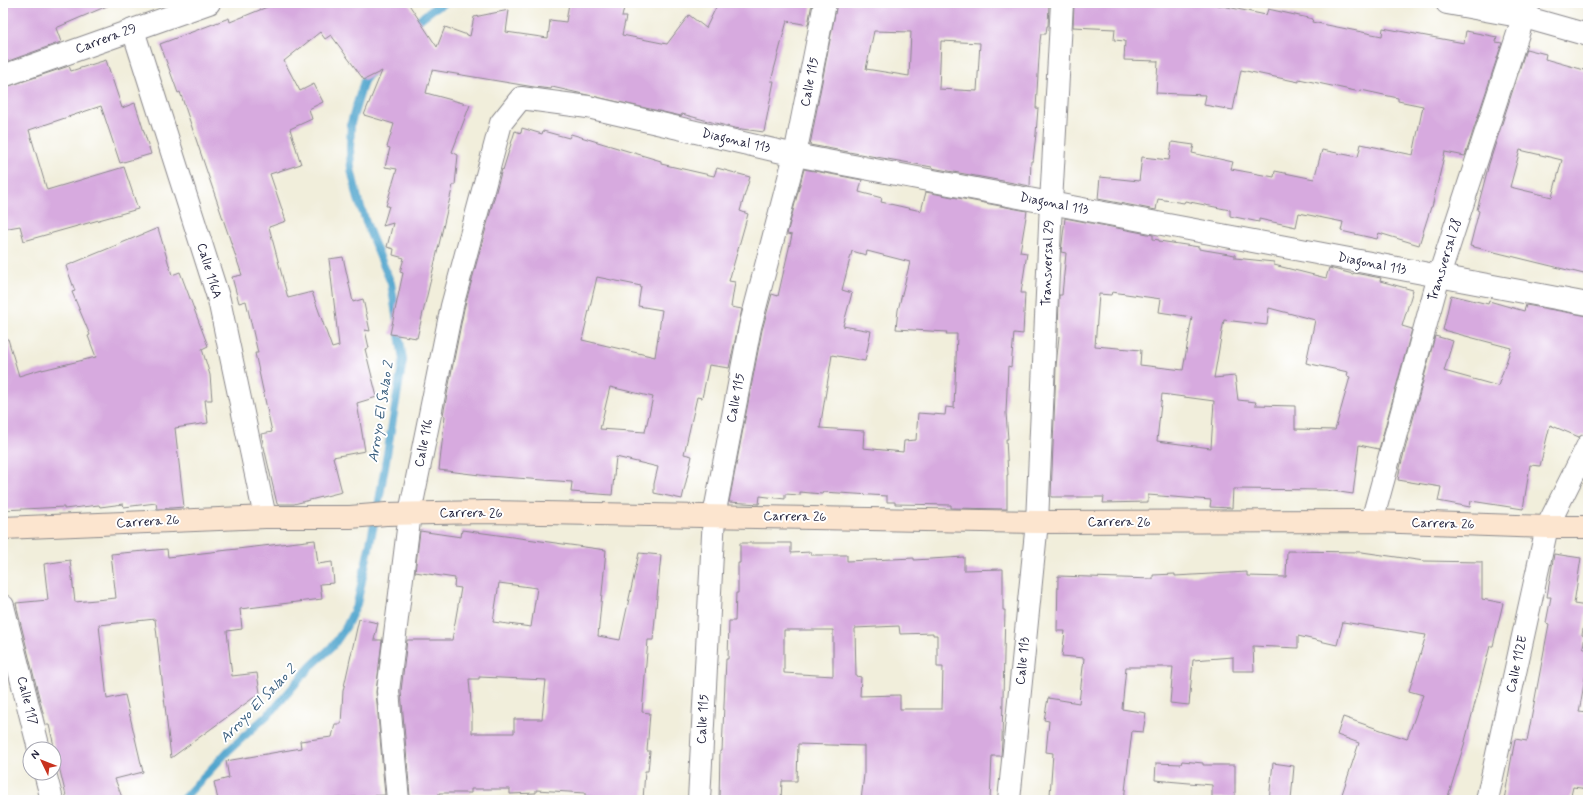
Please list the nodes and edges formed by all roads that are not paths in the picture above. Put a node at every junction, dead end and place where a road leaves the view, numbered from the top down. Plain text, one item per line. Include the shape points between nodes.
1 (209, 3) edge
2 (825, 3) edge
3 (1062, 3) edge
4 (1447, 3) edge
5 (1526, 10) edge
6 (133, 30) junction
7 (1588, 35) edge
8 (3, 76) edge
9 (521, 98) joint
10 (795, 155) junction
11 (1051, 203) junction
12 (1439, 276) junction
13 (1588, 304) edge
14 (1588, 445) edge
15 (410, 513) junction
16 (714, 516) junction
17 (265, 517) junction
18 (1372, 521) junction
19 (1038, 522) junction
20 (1588, 527) edge
21 (3, 528) edge
22 (1547, 528) junction
23 (3, 606) edge
24 (37, 741) edge
25 (47, 781) edge
26 (52, 800) edge
27 (398, 800) edge
28 (699, 800) edge
29 (1009, 800) edge
30 (1488, 800) edge

1 - 6 street, Carrera 29
2 - 10 street, Calle 115
3 - 11 street, Transversal 29
4 - 5 street
5 - 7 street
5 - 12 street, Transversal 28
6 - 8 street, Carrera 29
6 - 17 street, Calle 116A via 219,300
9 - 10 street, Diagonal 113 via 588,107
9 - 15 street, Calle 116 via 501,123 460,276
10 - 11 street, Diagonal 113
10 - 16 street, Calle 115 via 750,327
11 - 12 street, Diagonal 113
11 - 19 street, Transversal 29
12 - 13 street, Diagonal 113
12 - 18 street, Transversal 28
14 - 22 street, Calle 112E
15 - 16 street, Carrera 26
15 - 17 street, Carrera 26 via 350,517
15 - 27 street, Calle 116 via 388,691
16 - 19 street, Carrera 26
16 - 28 street, Calle 115
17 - 21 street, Carrera 26
18 - 19 street, Carrera 26
18 - 22 street, Carrera 26
19 - 29 street, Calle 113
20 - 22 street, Carrera 26
22 - 30 street, Calle 112E
23 - 24 street, Calle 117
25 - 26 street

